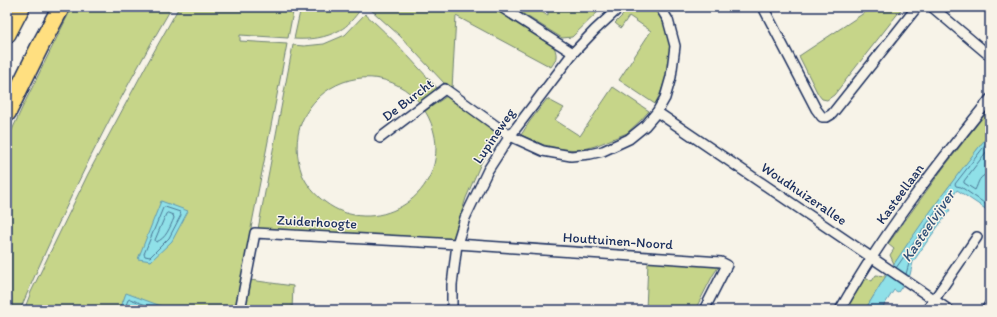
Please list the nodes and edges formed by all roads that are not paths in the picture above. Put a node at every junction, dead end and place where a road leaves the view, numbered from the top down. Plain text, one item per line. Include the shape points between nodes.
1 (21, 7) edge
2 (61, 7) edge
3 (501, 7) edge
4 (620, 7) edge
5 (660, 7) edge
6 (763, 7) edge
7 (917, 7) edge
8 (932, 7) edge
9 (7, 34) edge
10 (573, 53) junction
11 (990, 56) edge
12 (990, 99) edge
13 (657, 112) junction
14 (7, 113) edge
15 (510, 136) junction
16 (380, 138) dead end
17 (977, 237) dead end
18 (457, 244) junction
19 (872, 258) junction
20 (934, 300) junction
21 (990, 304) edge
22 (240, 310) edge
23 (452, 310) edge
24 (704, 310) edge
25 (840, 310) edge
26 (928, 310) edge
27 (949, 310) edge
28 (986, 310) edge

1 - 9 highway
2 - 14 highway
3 - 10 street
4 - 10 street, Lupineweg
5 - 13 street via 668,20 675,46 671,77 665,98
6 - 7 street via 816,109 822,116 827,117
8 - 11 street
10 - 15 street, Lupineweg
12 - 19 street, Kasteellaan via 925,183
13 - 15 street via 629,139 590,154 571,156 544,151
13 - 19 street, Woudhuizerallee
15 - 16 street, De Burcht via 446,89
15 - 18 street, Lupineweg via 488,170 465,218
17 - 20 street
18 - 22 street, Zuiderhoogte via 255,233
18 - 23 street, Lupineweg
18 - 24 street, Houttuinen-Noord via 720,262 727,265
19 - 20 street, Woudhuizerallee
19 - 25 street, Kasteellaan
20 - 26 street
20 - 27 street, Woudhuizerallee
21 - 28 street

